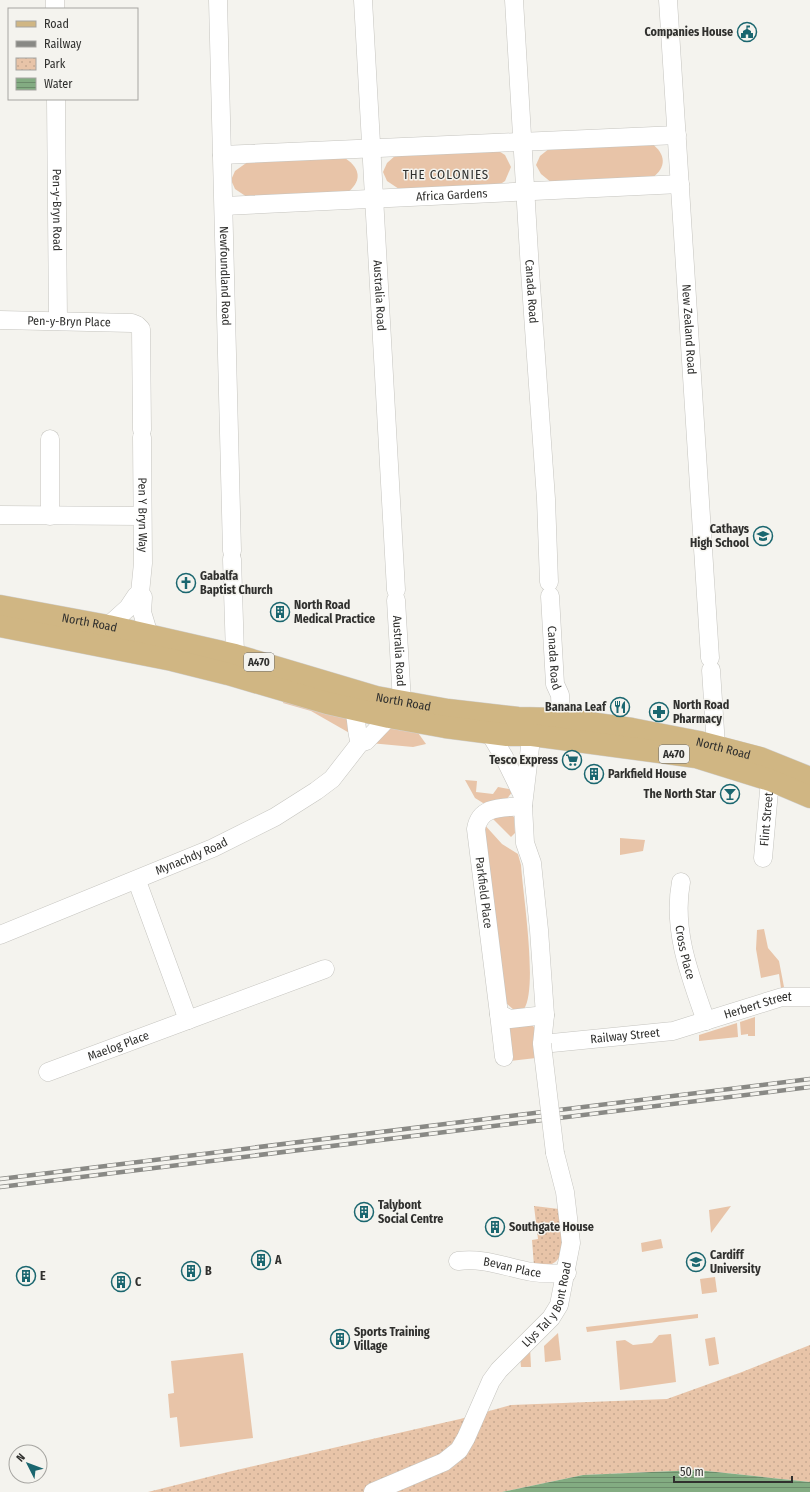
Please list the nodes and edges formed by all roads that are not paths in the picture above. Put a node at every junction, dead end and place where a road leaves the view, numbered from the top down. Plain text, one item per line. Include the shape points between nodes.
1 (218, 0) edge
2 (363, 0) edge
3 (514, 0) edge
4 (668, 0) edge
5 (56, 100) edge
6 (677, 135) junction
7 (522, 141) junction
8 (371, 148) junction
9 (222, 155) junction
10 (680, 184) junction
11 (525, 191) junction
12 (374, 199) junction
13 (224, 206) junction
14 (0, 320) edge
15 (58, 321) junction
16 (137, 325) joint
17 (50, 439) dead end
18 (0, 515) edge
19 (50, 516) junction
20 (142, 516) junction
21 (140, 593) junction
22 (0, 606) edge
23 (0, 626) edge
24 (108, 626) junction
25 (149, 635) junction
26 (235, 655) junction
27 (354, 709) junction
28 (395, 709) junction
29 (561, 719) junction
30 (525, 726) junction
31 (489, 732) junction
32 (360, 743) junction
33 (716, 746) junction
34 (512, 773) junction
35 (810, 778) edge
36 (770, 780) junction
37 (810, 797) edge
38 (523, 801) junction
39 (763, 858) dead end
40 (136, 881) junction
41 (681, 882) dead end
42 (0, 935) edge
43 (325, 969) dead end
44 (810, 997) edge
45 (499, 1014) junction
46 (545, 1015) junction
47 (188, 1020) junction
48 (706, 1021) junction
49 (542, 1044) junction
50 (504, 1057) dead end
51 (48, 1072) dead end
52 (458, 1261) dead end
53 (566, 1273) junction
54 (372, 1492) edge

1 - 9 street, Newfoundland Road
2 - 8 street, Australia Road
3 - 7 street, Canada Road
4 - 6 street, New Zealand Road
5 - 15 street, Pen-y-Bryn Road
6 - 7 street
6 - 10 street, New Zealand Road
7 - 8 street
7 - 11 street, Canada Road
8 - 9 street
8 - 12 street, Australia Road
9 - 13 street, Newfoundland Road
10 - 11 street, Africa Gardens
10 - 33 street, New Zealand Road
11 - 12 street, Africa Gardens
11 - 29 street, Canada Road via 546,499 555,684 560,695
12 - 13 street, Africa Gardens
12 - 28 street, Australia Road via 396,595
13 - 26 street, Newfoundland Road
14 - 15 street, Pen-y-Bryn Place
15 - 16 street, Pen-y-Bryn Place via 132,322
16 - 20 street, Pen Y Bryn Way via 141,329
17 - 19 street
18 - 19 street
19 - 20 street
20 - 21 street, Pen Y Bryn Way via 143,563
21 - 24 street
21 - 25 street, Pen Y Bryn Way via 143,597 144,617
22 - 24 main road, North Road / A470
23 - 27 main road, North Road / A470 via 172,660
24 - 25 main road, North Road / A470
25 - 26 main road, North Road / A470
26 - 28 main road, North Road / A470 via 361,692
27 - 28 main road, North Road / A470
27 - 32 street
28 - 30 main road, North Road / A470 via 448,710
28 - 31 main road, North Road / A470 via 425,724
28 - 32 street, Mynachdy Road via 366,741
29 - 30 main road, North Road / A470
29 - 33 main road, North Road / A470 via 632,729
30 - 31 main road, North Road / A470
30 - 34 street
30 - 36 main road, North Road / A470 via 696,757
30 - 38 street
31 - 34 street
32 - 40 street, Mynachdy Road via 332,779 298,803 213,848
33 - 35 main road, North Road / A470 via 760,758
34 - 38 street
36 - 37 main road, North Road / A470
36 - 39 street, Flint Street
38 - 45 street, Parkfield Place via 485,812 479,819 476,830
38 - 46 street via 525,843 532,863
40 - 42 street, Mynachdy Road
40 - 47 street
41 - 48 street, Cross Place via 677,901 682,949
43 - 47 street, Maelog Place
44 - 48 street, Herbert Street via 782,997
45 - 46 street via 510,1019
45 - 50 street, Parkfield Place
46 - 49 street
47 - 51 street, Maelog Place
48 - 49 street, Railway Street via 665,1033
49 - 53 street, Llys Tal y Bont Road, bridge via 555,1153 565,1192 571,1243
52 - 53 street, Bevan Place via 493,1263 531,1272
53 - 54 street, Llys Tal y Bont Road via 559,1306 551,1318 504,1364 491,1381 459,1450 444,1462

